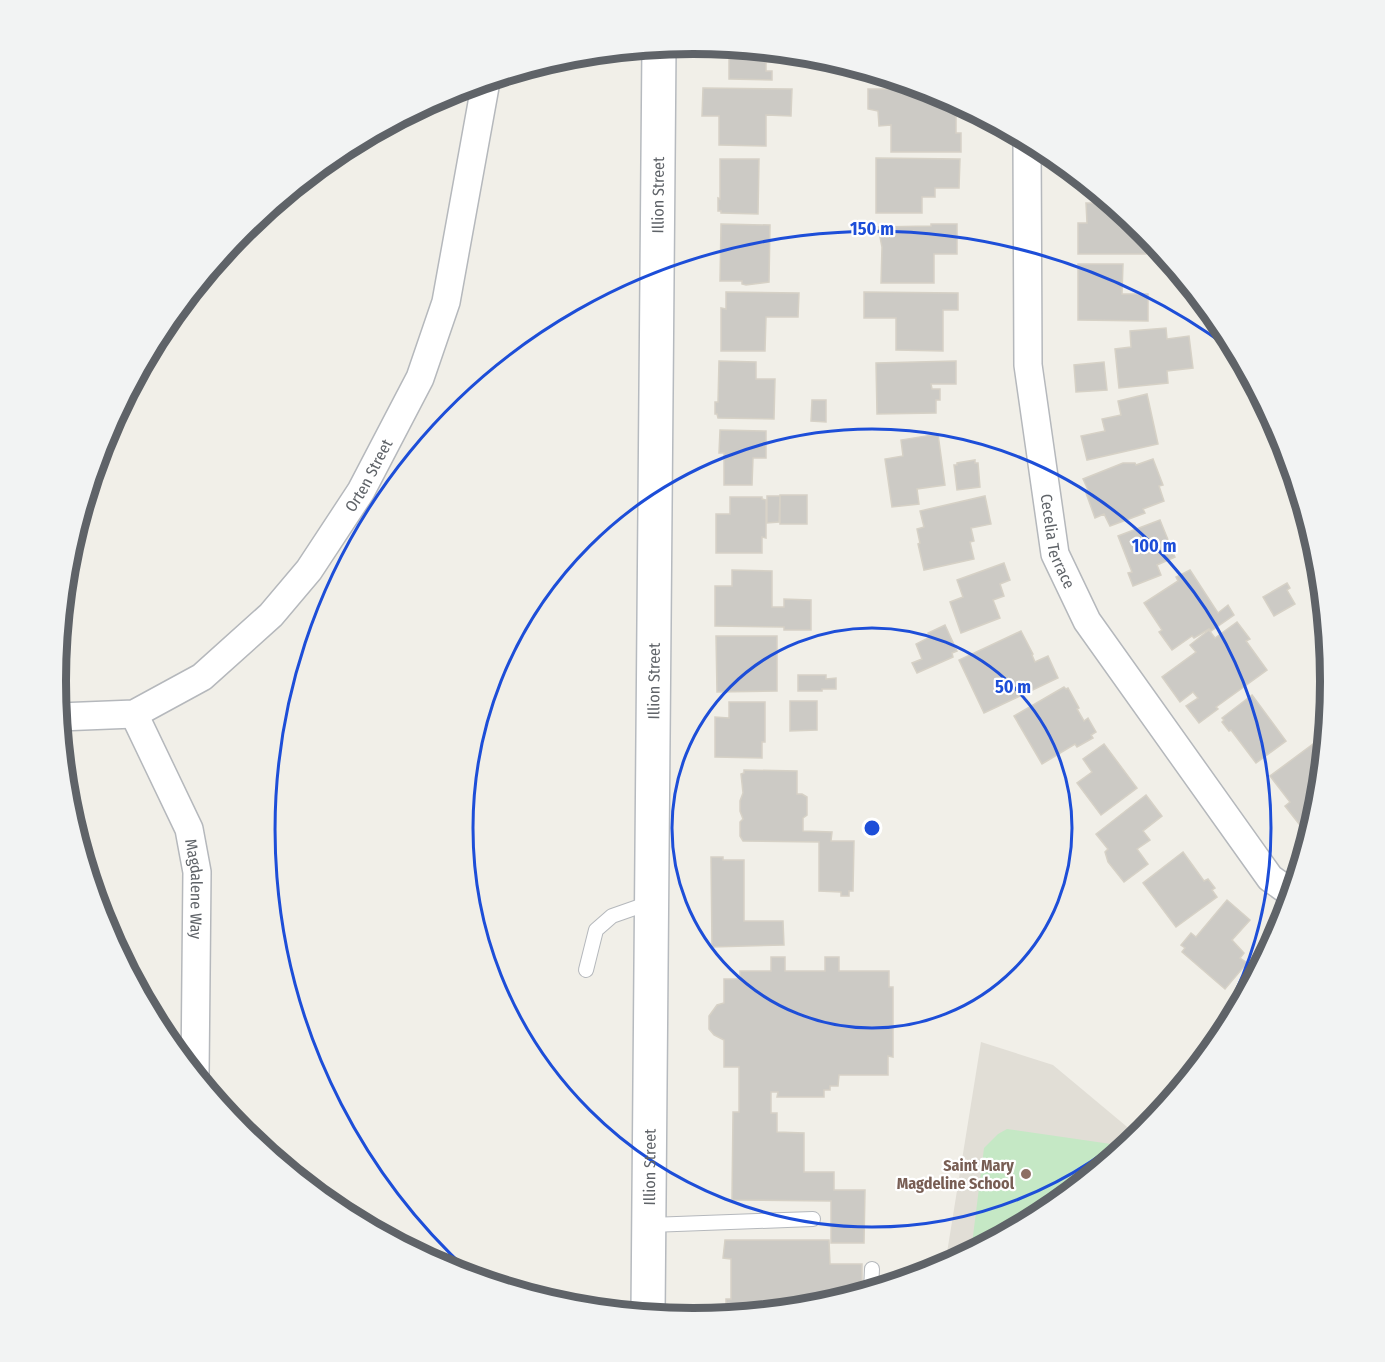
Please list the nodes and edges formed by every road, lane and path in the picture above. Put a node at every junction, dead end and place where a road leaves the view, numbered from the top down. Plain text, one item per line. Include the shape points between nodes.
1 (658, 55) edge
2 (484, 90) edge
3 (1027, 151) edge
4 (134, 714) junction
5 (67, 717) edge
6 (1281, 886) edge
7 (652, 902) junction
8 (586, 970) dead end
9 (195, 1063) edge
10 (813, 1219) dead end
11 (650, 1225) junction
12 (872, 1269) dead end
13 (871, 1282) edge
14 (648, 1307) edge

1 - 7 street, Illion Street
2 - 4 street, Orten Street via 446,302 420,378 360,491 309,570 271,615 202,677
3 - 6 street, Cecelia Terrace via 1028,365 1055,554 1088,621
4 - 5 street, Orten Street
4 - 9 street, Magdalene Way via 189,829 197,872
7 - 8 lane via 612,915 596,930
7 - 11 street, Illion Street
10 - 11 lane
11 - 14 street, Illion Street
12 - 13 lane

